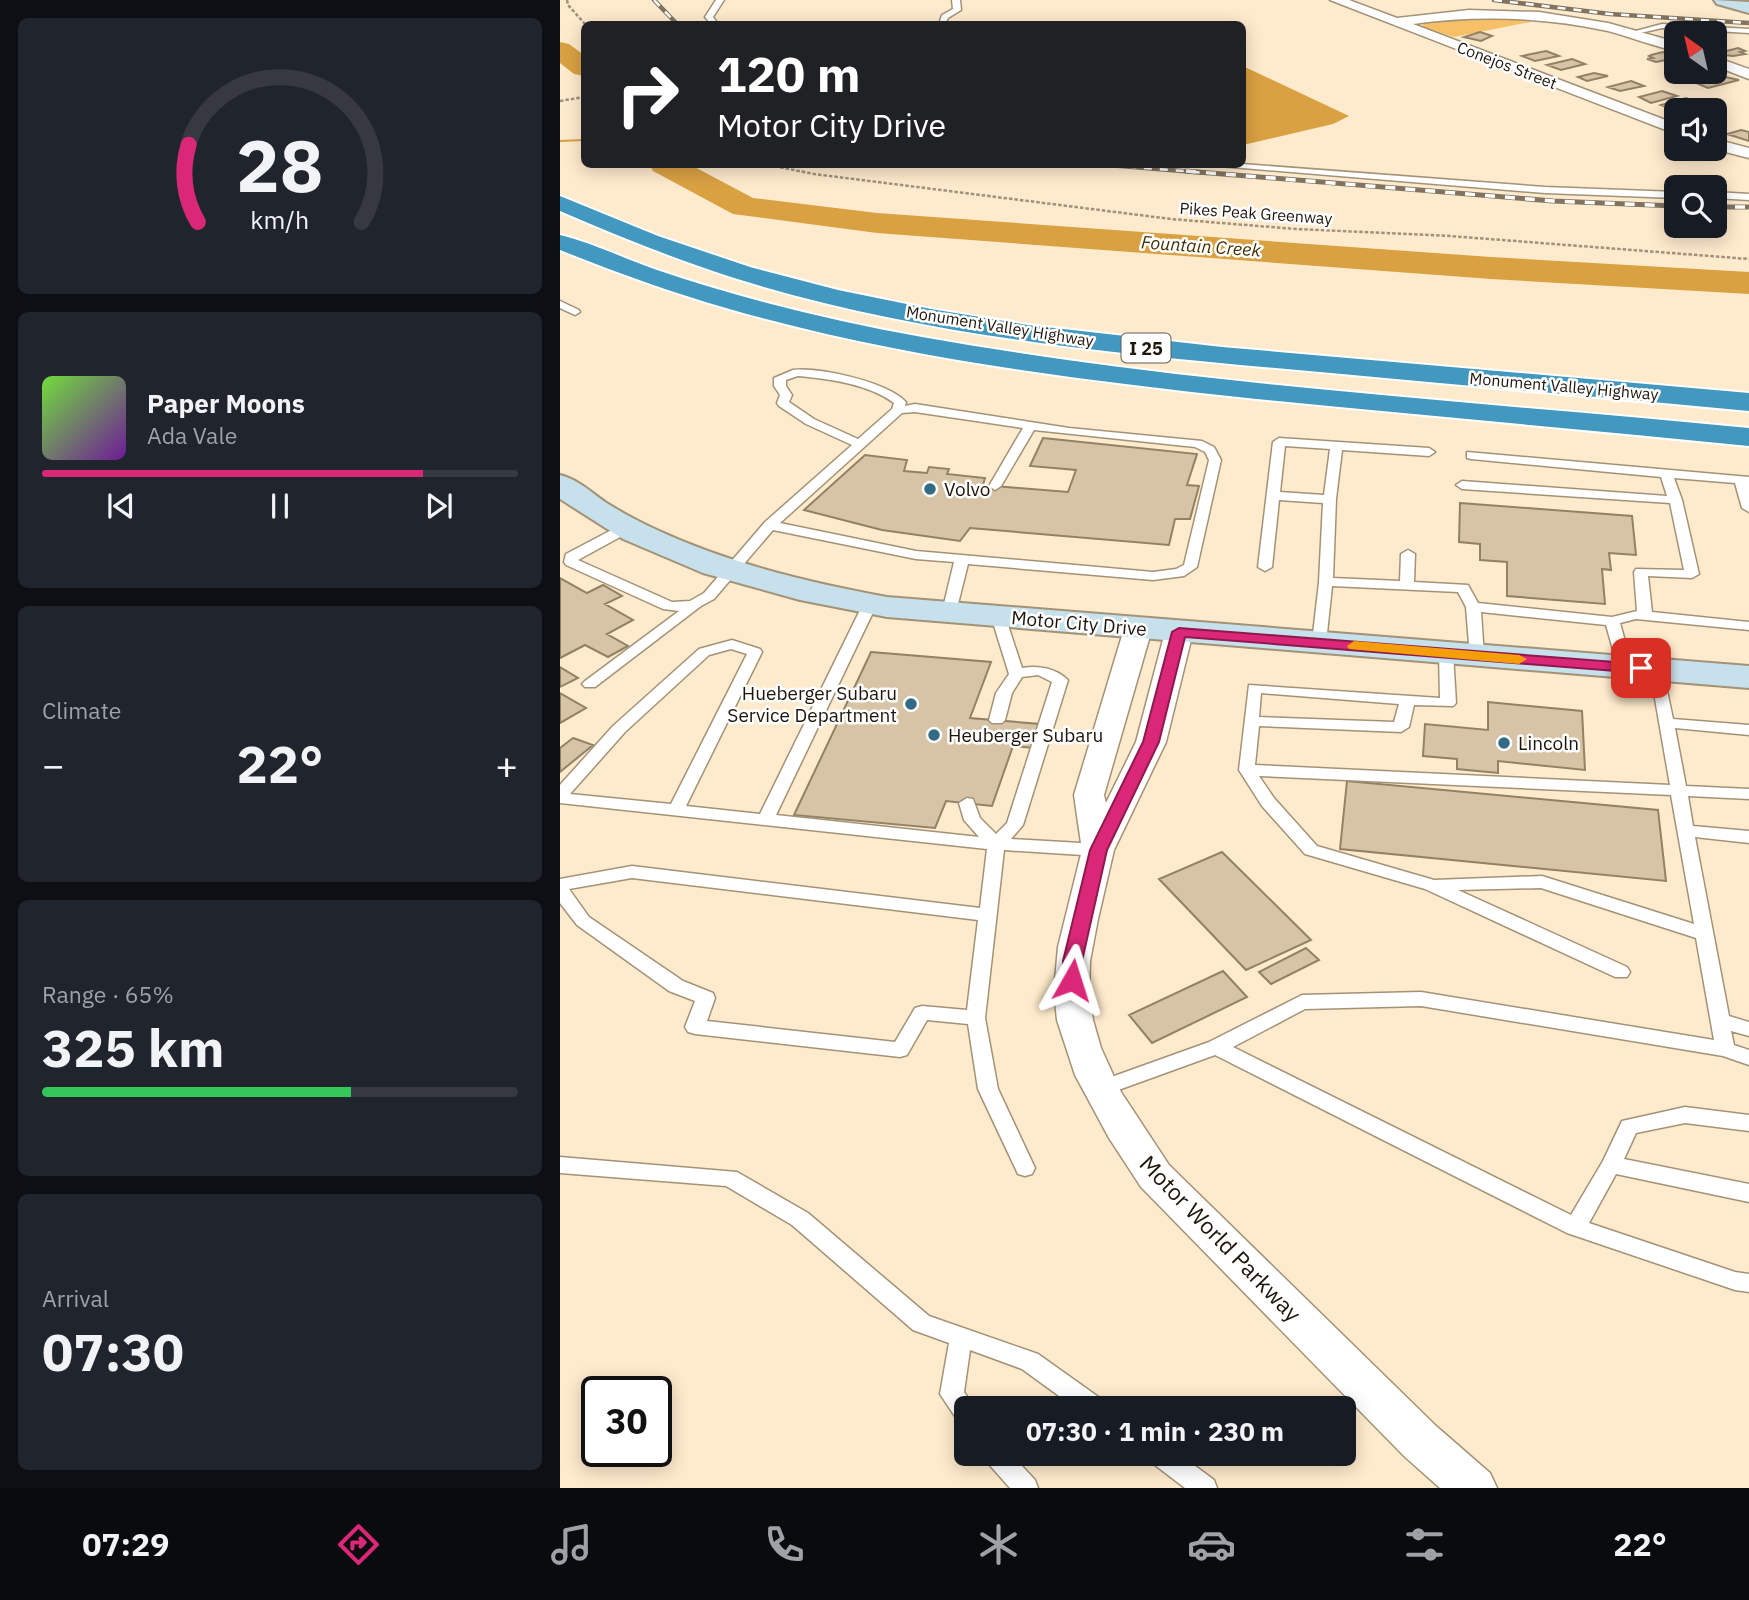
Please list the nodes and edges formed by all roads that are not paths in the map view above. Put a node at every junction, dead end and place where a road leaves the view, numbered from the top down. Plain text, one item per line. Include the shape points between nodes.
1 (720, 0) edge
2 (956, 0) edge
3 (1337, 0) edge
4 (1723, 0) edge
5 (1749, 8) edge
6 (712, 21) edge
7 (944, 21) edge
8 (1397, 23) junction
9 (1632, 31) junction
10 (1749, 31) edge
11 (1664, 43) edge
12 (1727, 66) edge
13 (1749, 74) edge
14 (1664, 124) edge
15 (1727, 148) edge
16 (1744, 153) edge
17 (1246, 168) edge
18 (1664, 195) edge
19 (1727, 196) edge
20 (1749, 197) edge
21 (560, 203) edge
22 (560, 242) edge
23 (560, 304) edge
24 (560, 317) edge
25 (1749, 402) edge
26 (898, 410) junction
27 (1030, 426) junction
28 (1749, 437) edge
29 (860, 444) junction
30 (1337, 444) junction
31 (1429, 452) dead end
32 (1471, 455) dead end
33 (1666, 473) junction
34 (1745, 480) edge
35 (560, 484) edge
36 (1462, 485) dead end
37 (995, 486) dead end
38 (1274, 496) junction
39 (1330, 499) junction
40 (1676, 500) junction
41 (1749, 508) edge
42 (770, 525) junction
43 (626, 528) junction
44 (1408, 554) dead end
45 (566, 556) edge
46 (962, 559) junction
47 (1265, 567) dead end
48 (729, 571) junction
49 (1326, 582) junction
50 (1407, 585) junction
51 (701, 602) junction
52 (870, 604) junction
53 (1473, 607) junction
54 (949, 612) junction
55 (998, 616) junction
56 (1645, 616) junction
57 (1612, 621) junction
58 (1749, 626) edge
59 (1138, 629) junction
60 (1179, 632) junction
61 (1319, 643) junction
62 (1462, 655) junction
63 (1641, 669) junction
64 (1016, 674) junction
65 (1749, 677) edge
66 (590, 684) dead end
67 (1407, 700) junction
68 (997, 720) dead end
69 (1251, 721) junction
70 (1667, 723) junction
71 (1749, 730) edge
72 (1247, 770) junction
73 (1679, 789) junction
74 (1749, 794) edge
75 (560, 797) edge
76 (967, 803) dead end
77 (676, 810) junction
78 (766, 820) junction
79 (1686, 831) junction
80 (1749, 837) edge
81 (996, 844) junction
82 (1098, 850) junction
83 (1431, 885) junction
84 (560, 887) edge
85 (988, 915) junction
86 (1704, 934) junction
87 (1621, 972) dead end
88 (975, 1018) junction
89 (1720, 1021) junction
90 (1749, 1029) edge
91 (1216, 1047) junction
92 (1726, 1049) junction
93 (1749, 1058) edge
94 (1099, 1089) junction
95 (1749, 1123) edge
96 (560, 1165) edge
97 (1611, 1165) junction
98 (1025, 1168) dead end
99 (1749, 1193) edge
100 (1575, 1227) junction
101 (1749, 1283) edge
102 (961, 1337) junction
103 (1078, 1396) edge
104 (954, 1397) edge
105 (1006, 1466) edge
106 (1175, 1466) edge
107 (1026, 1488) edge
108 (1205, 1488) edge
109 (1474, 1488) edge

1 - 6 lane via 709,17
2 - 7 lane via 957,10
3 - 8 street, Conejos Street
4 - 5 street
8 - 9 street via 1492,13
8 - 14 street, Conejos Street
9 - 10 lane via 1662,26
9 - 11 street
12 - 13 street
15 - 16 street
17 - 18 lane
19 - 20 lane
21 - 25 highway, Monument Valley Highway / I 25 via 683,252 765,278 1001,328 1173,351
22 - 28 highway, Monument Valley Highway / I 25 via 683,287 775,312 973,354 1157,380
23 - 24 lane via 575,312
26 - 27 lane via 915,408
26 - 29 lane
26 - 29 lane via 900,402 894,395 867,387 798,372 780,377 786,395 783,403 792,411
27 - 37 lane
27 - 46 lane via 1198,444 1210,450 1215,460 1190,567 1153,576
29 - 42 lane
30 - 31 lane
30 - 38 lane via 1279,442
30 - 39 lane
32 - 33 lane
33 - 34 lane
33 - 40 lane
34 - 41 lane
35 - 43 street, Motor City Drive
36 - 40 lane
38 - 39 lane
38 - 47 lane
39 - 49 lane
40 - 56 lane via 1692,574 1641,572
42 - 46 lane via 916,555
42 - 48 lane
43 - 45 lane
43 - 48 street, Motor City Drive
44 - 50 lane
45 - 51 lane via 572,565 668,606
46 - 54 lane
48 - 51 lane
48 - 52 street, Motor City Drive
49 - 50 lane
49 - 61 lane
50 - 53 lane via 1463,588
51 - 66 lane
52 - 54 street, Motor City Drive
52 - 78 lane
53 - 57 lane
53 - 62 lane
54 - 55 street, Motor City Drive
55 - 59 street, Motor City Drive
55 - 64 lane
56 - 57 lane
56 - 58 lane
57 - 63 lane
59 - 60 street, Motor City Drive
59 - 82 street, Motor World Parkway via 1089,795
60 - 61 street, Motor City Drive
60 - 82 street, Motor World Parkway via 1151,742
61 - 62 street, Motor City Drive
62 - 63 street, Motor City Drive
62 - 67 lane via 1447,703
63 - 65 street, Motor City Drive
63 - 70 lane
64 - 68 lane via 1004,693
64 - 81 lane via 1036,669 1060,680 1015,825
67 - 69 lane via 1401,727
67 - 69 lane via 1254,688
69 - 72 lane
70 - 71 lane
70 - 73 lane
72 - 73 lane
72 - 83 lane via 1268,802 1311,850
73 - 74 lane
73 - 79 lane
75 - 77 lane
75 - 77 lane via 619,729 704,652 732,644 755,652
76 - 81 lane via 972,820
77 - 78 lane
78 - 81 lane
79 - 80 lane
79 - 86 lane
81 - 82 lane
81 - 85 lane
82 - 94 street, Motor World Parkway via 1073,961 1072,1017
83 - 86 lane via 1542,882
83 - 87 lane
84 - 85 lane via 632,872
84 - 88 lane via 583,921 676,986 706,998 695,1027 900,1050 922,1013
85 - 88 lane
86 - 89 lane
88 - 98 lane via 988,1088
89 - 90 lane
89 - 92 lane
91 - 92 lane via 1302,1002 1421,999
91 - 94 lane
91 - 100 lane
92 - 93 lane
94 - 109 street, Motor World Parkway via 1156,1176 1419,1441
95 - 97 lane via 1685,1115 1629,1126
96 - 102 lane via 730,1178 800,1219 921,1323
97 - 99 lane
97 - 100 lane
100 - 101 lane
102 - 103 lane via 1030,1361
102 - 104 lane
105 - 107 lane
106 - 108 lane

